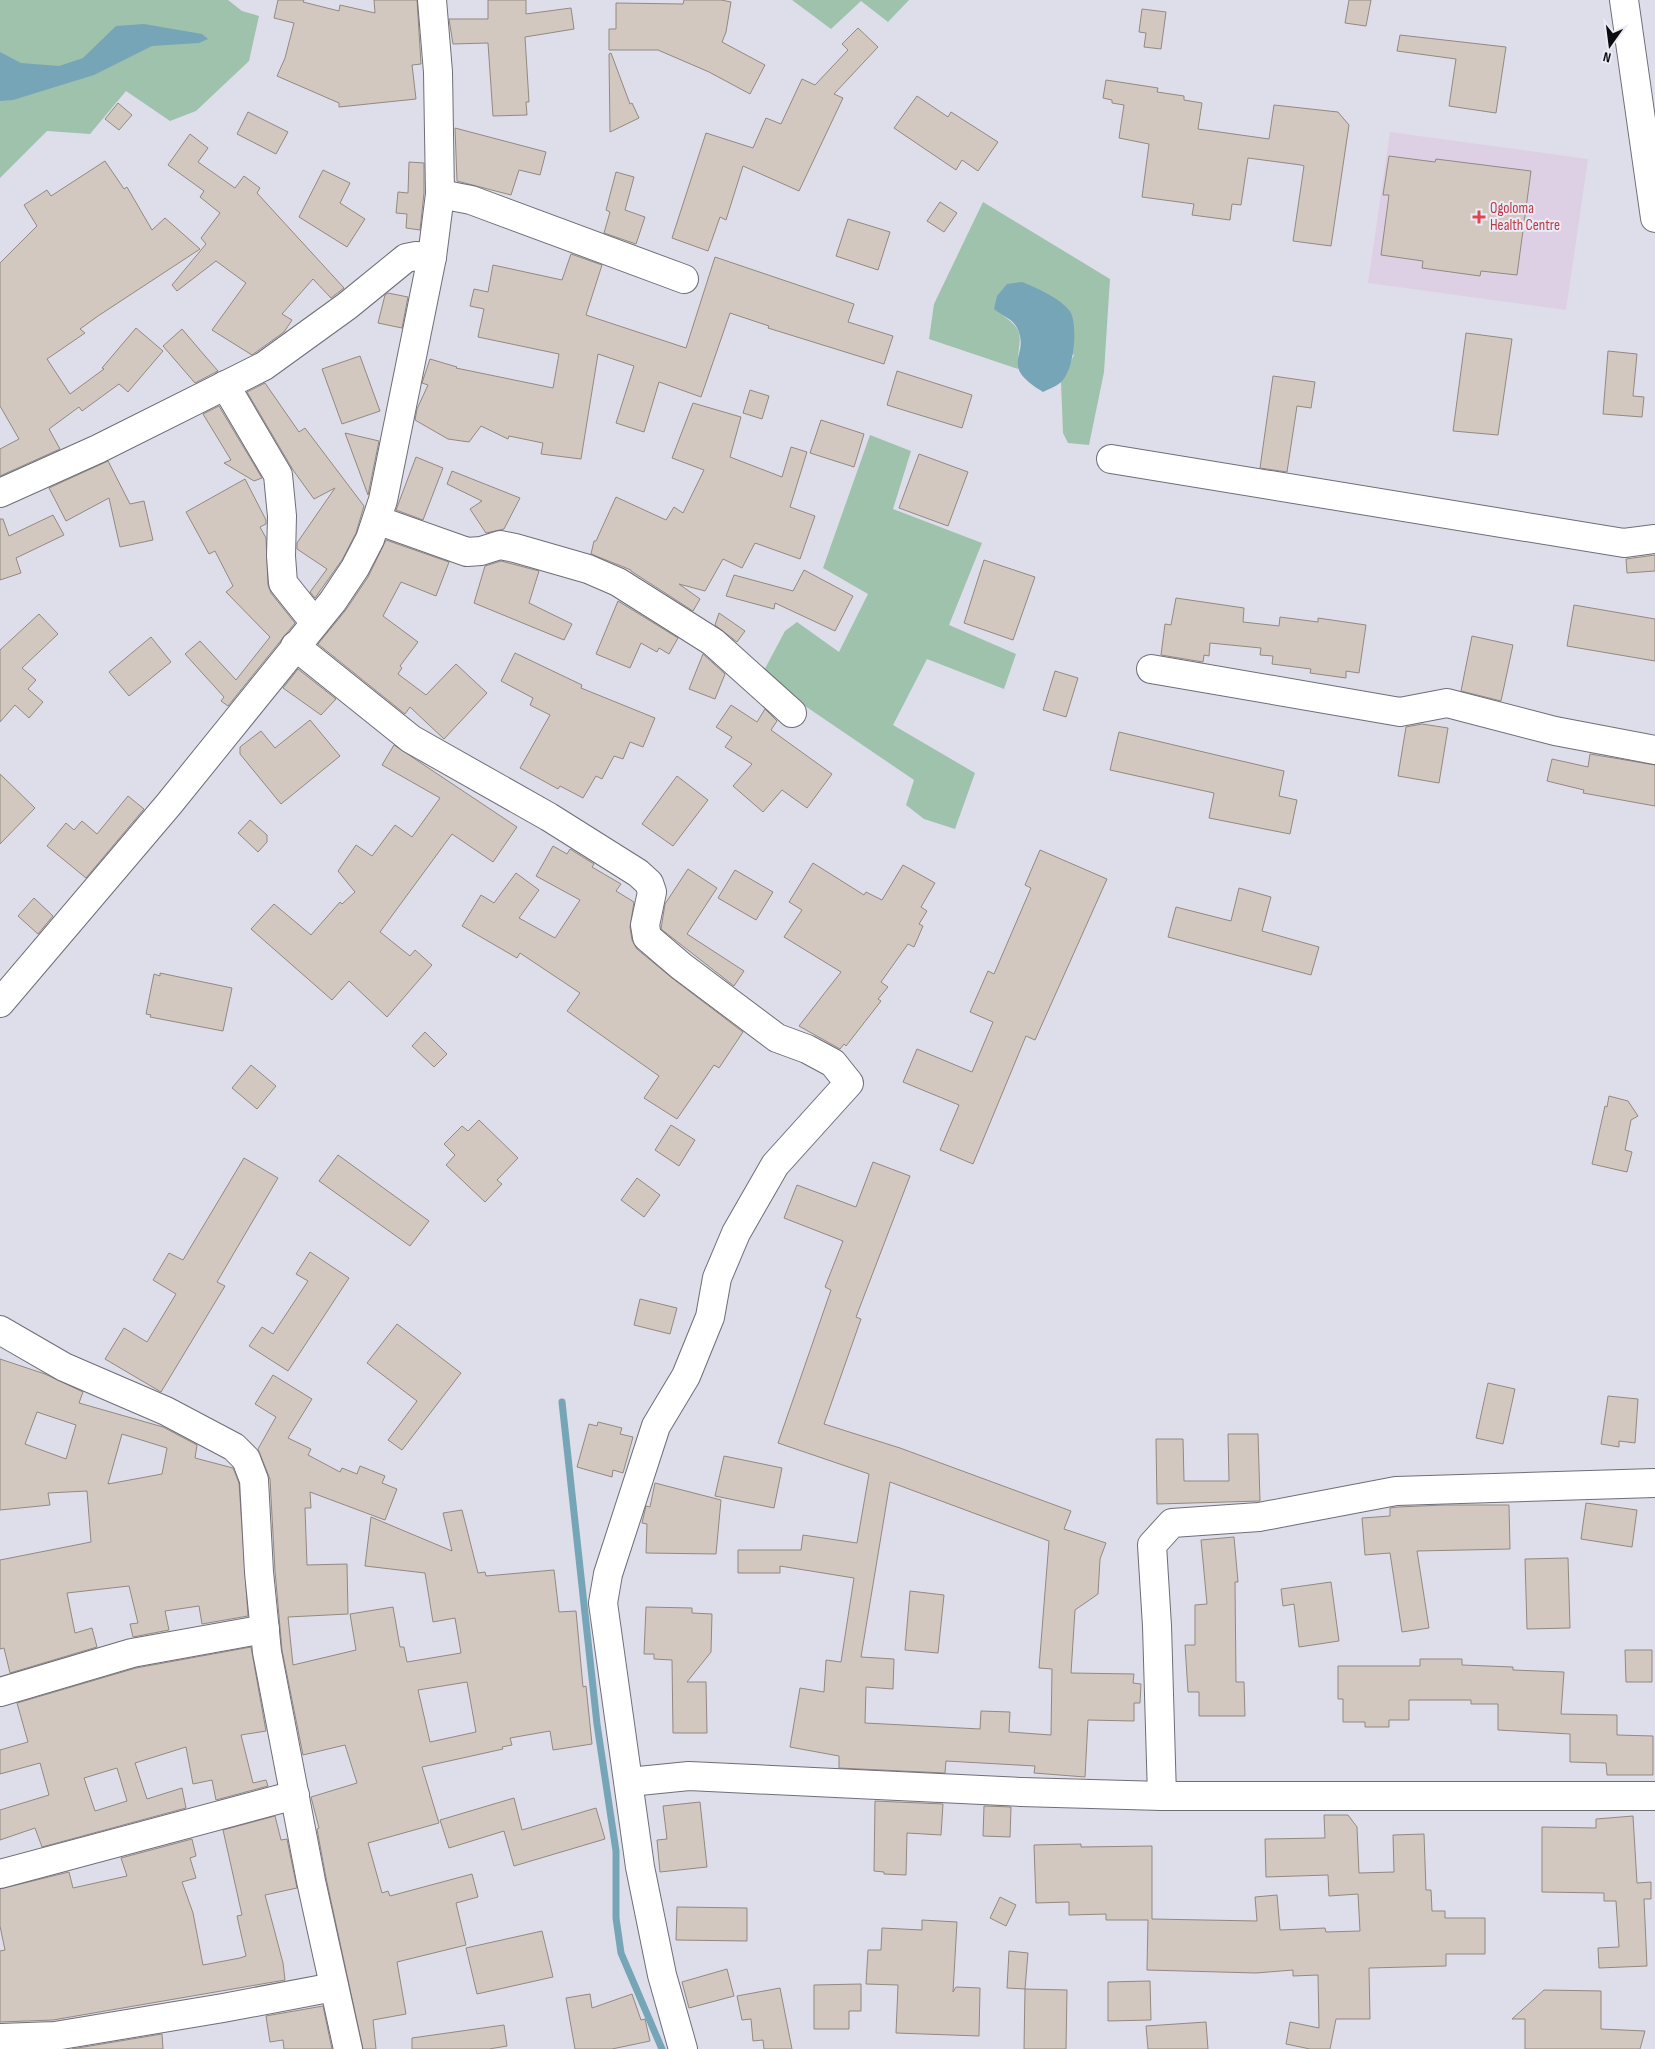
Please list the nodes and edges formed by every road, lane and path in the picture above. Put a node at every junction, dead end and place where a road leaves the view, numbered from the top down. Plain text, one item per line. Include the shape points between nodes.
1 (432, 0) edge
2 (1624, 0) edge
3 (440, 194) junction
4 (1655, 218) edge
5 (432, 257) junction
6 (684, 279) dead end
7 (225, 385) junction
8 (1111, 459) dead end
9 (0, 493) edge
10 (377, 520) junction
11 (1655, 539) edge
12 (315, 623) junction
13 (295, 646) junction
14 (1151, 670) dead end
15 (792, 713) dead end
16 (1655, 750) edge
17 (0, 1003) edge
18 (0, 1330) edge
19 (1655, 1483) edge
20 (265, 1629) junction
21 (0, 1692) edge
22 (629, 1782) junction
23 (295, 1795) junction
24 (1162, 1796) junction
25 (1655, 1796) edge
26 (0, 1874) edge
27 (334, 1987) junction
28 (0, 2038) edge
29 (348, 2049) edge
30 (683, 2049) edge

1 - 3 street via 438,72
2 - 4 street
3 - 5 street
3 - 6 street via 471,200
5 - 7 street via 406,258 264,366
5 - 10 street via 396,443
7 - 9 street via 98,449
7 - 12 street via 278,475 283,583
8 - 11 street via 1624,543
10 - 12 street via 355,568
10 - 15 street via 467,552 507,546 588,569 618,582 713,642
12 - 13 street
13 - 17 street via 168,804
13 - 22 street via 411,739 549,817 638,873 652,892 645,925 647,937 777,1038 833,1063 849,1083 775,1165 736,1232 717,1278 710,1317 686,1376 656,1426 608,1574 603,1603
14 - 16 street via 1400,712 1447,703 1555,731
18 - 20 street via 64,1366 166,1411 234,1447 246,1459 254,1480
19 - 24 street via 1396,1492 1259,1517 1172,1523 1152,1545 1158,1626
20 - 21 street via 132,1654
20 - 23 street
22 - 24 street via 689,1776
22 - 30 street via 640,1867 662,1975
23 - 26 street
23 - 27 street
24 - 25 street
27 - 28 street via 55,2036
27 - 29 street

